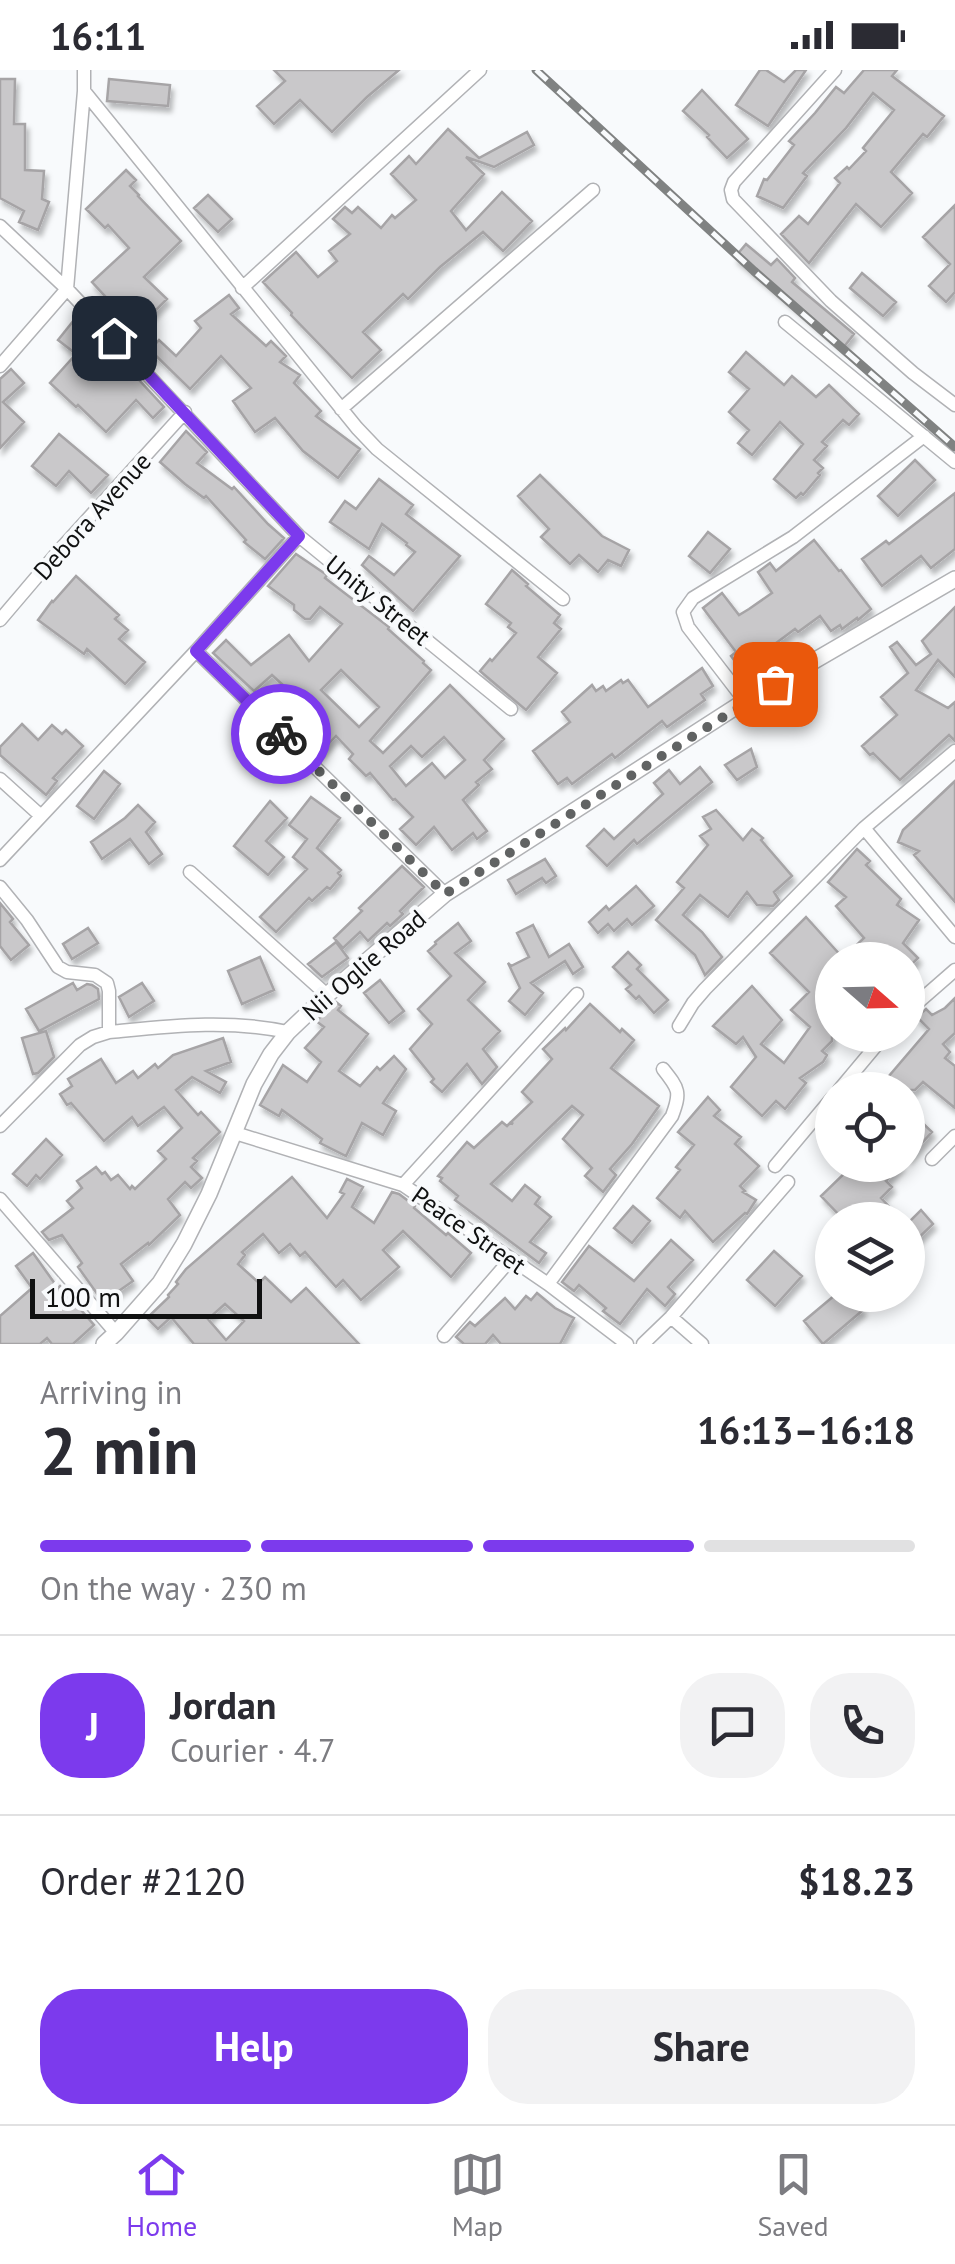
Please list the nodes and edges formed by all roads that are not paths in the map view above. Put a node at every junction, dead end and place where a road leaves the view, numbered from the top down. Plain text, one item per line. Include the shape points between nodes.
1 (84, 70) edge
2 (480, 70) edge
3 (835, 70) edge
4 (84, 92) junction
5 (593, 190) dead end
6 (0, 226) edge
7 (242, 288) junction
8 (67, 289) junction
9 (785, 322) dead end
10 (0, 366) edge
11 (955, 405) edge
12 (340, 409) junction
13 (184, 412) junction
14 (924, 436) junction
15 (955, 462) edge
16 (299, 536) junction
17 (955, 579) edge
18 (562, 599) dead end
19 (0, 620) edge
20 (196, 651) junction
21 (745, 701) junction
22 (511, 709) dead end
23 (955, 751) edge
24 (0, 779) edge
25 (41, 816) junction
26 (864, 828) junction
27 (0, 860) edge
28 (190, 872) dead end
29 (0, 888) edge
30 (445, 894) junction
31 (955, 936) edge
32 (955, 970) edge
33 (577, 994) dead end
34 (328, 995) junction
35 (925, 996) edge
36 (679, 1026) dead end
37 (109, 1032) junction
38 (288, 1032) junction
39 (871, 1052) edge
40 (663, 1069) dead end
41 (854, 1072) edge
42 (815, 1118) edge
43 (0, 1126) edge
44 (235, 1133) junction
45 (955, 1136) edge
46 (932, 1159) dead end
47 (775, 1166) dead end
48 (788, 1182) dead end
49 (404, 1185) junction
50 (0, 1198) edge
51 (510, 1260) junction
52 (548, 1284) junction
53 (671, 1317) junction
54 (444, 1336) dead end
55 (110, 1338) edge
56 (627, 1344) edge
57 (643, 1344) edge
58 (702, 1344) edge

1 - 4 street
2 - 7 street
3 - 11 street via 734,182 733,199 831,301
4 - 7 street
4 - 8 street
5 - 12 street
6 - 8 street, Unity Street
7 - 12 street
8 - 10 street
8 - 13 street, Unity Street
9 - 14 street
12 - 18 street via 377,449
13 - 16 street, Unity Street
13 - 19 street, Debora Avenue
14 - 15 street
14 - 21 street via 793,537 686,605 688,628
16 - 20 street
16 - 22 street, Unity Street
17 - 21 street, Nii Oglie Road
20 - 25 street
20 - 30 street
21 - 30 street, Nii Oglie Road
23 - 26 street
24 - 25 street
25 - 27 street
26 - 31 street
26 - 36 street via 705,989
28 - 34 street
29 - 37 street via 58,967 107,983
30 - 34 street, Nii Oglie Road
32 - 35 street
33 - 49 street
34 - 38 street, Nii Oglie Road
37 - 38 street via 215,1024
37 - 43 street via 80,1045
38 - 44 street, Nii Oglie Road via 254,1084
39 - 41 street
40 - 52 street via 678,1092 672,1116
42 - 47 street
44 - 49 street, Peace Street
44 - 55 street, Nii Oglie Road via 184,1244 160,1283
45 - 46 street
48 - 53 street
49 - 51 street, Peace Street
50 - 55 street
51 - 52 street, Peace Street
51 - 54 street
52 - 56 street, Peace Street
53 - 57 street
53 - 58 street

